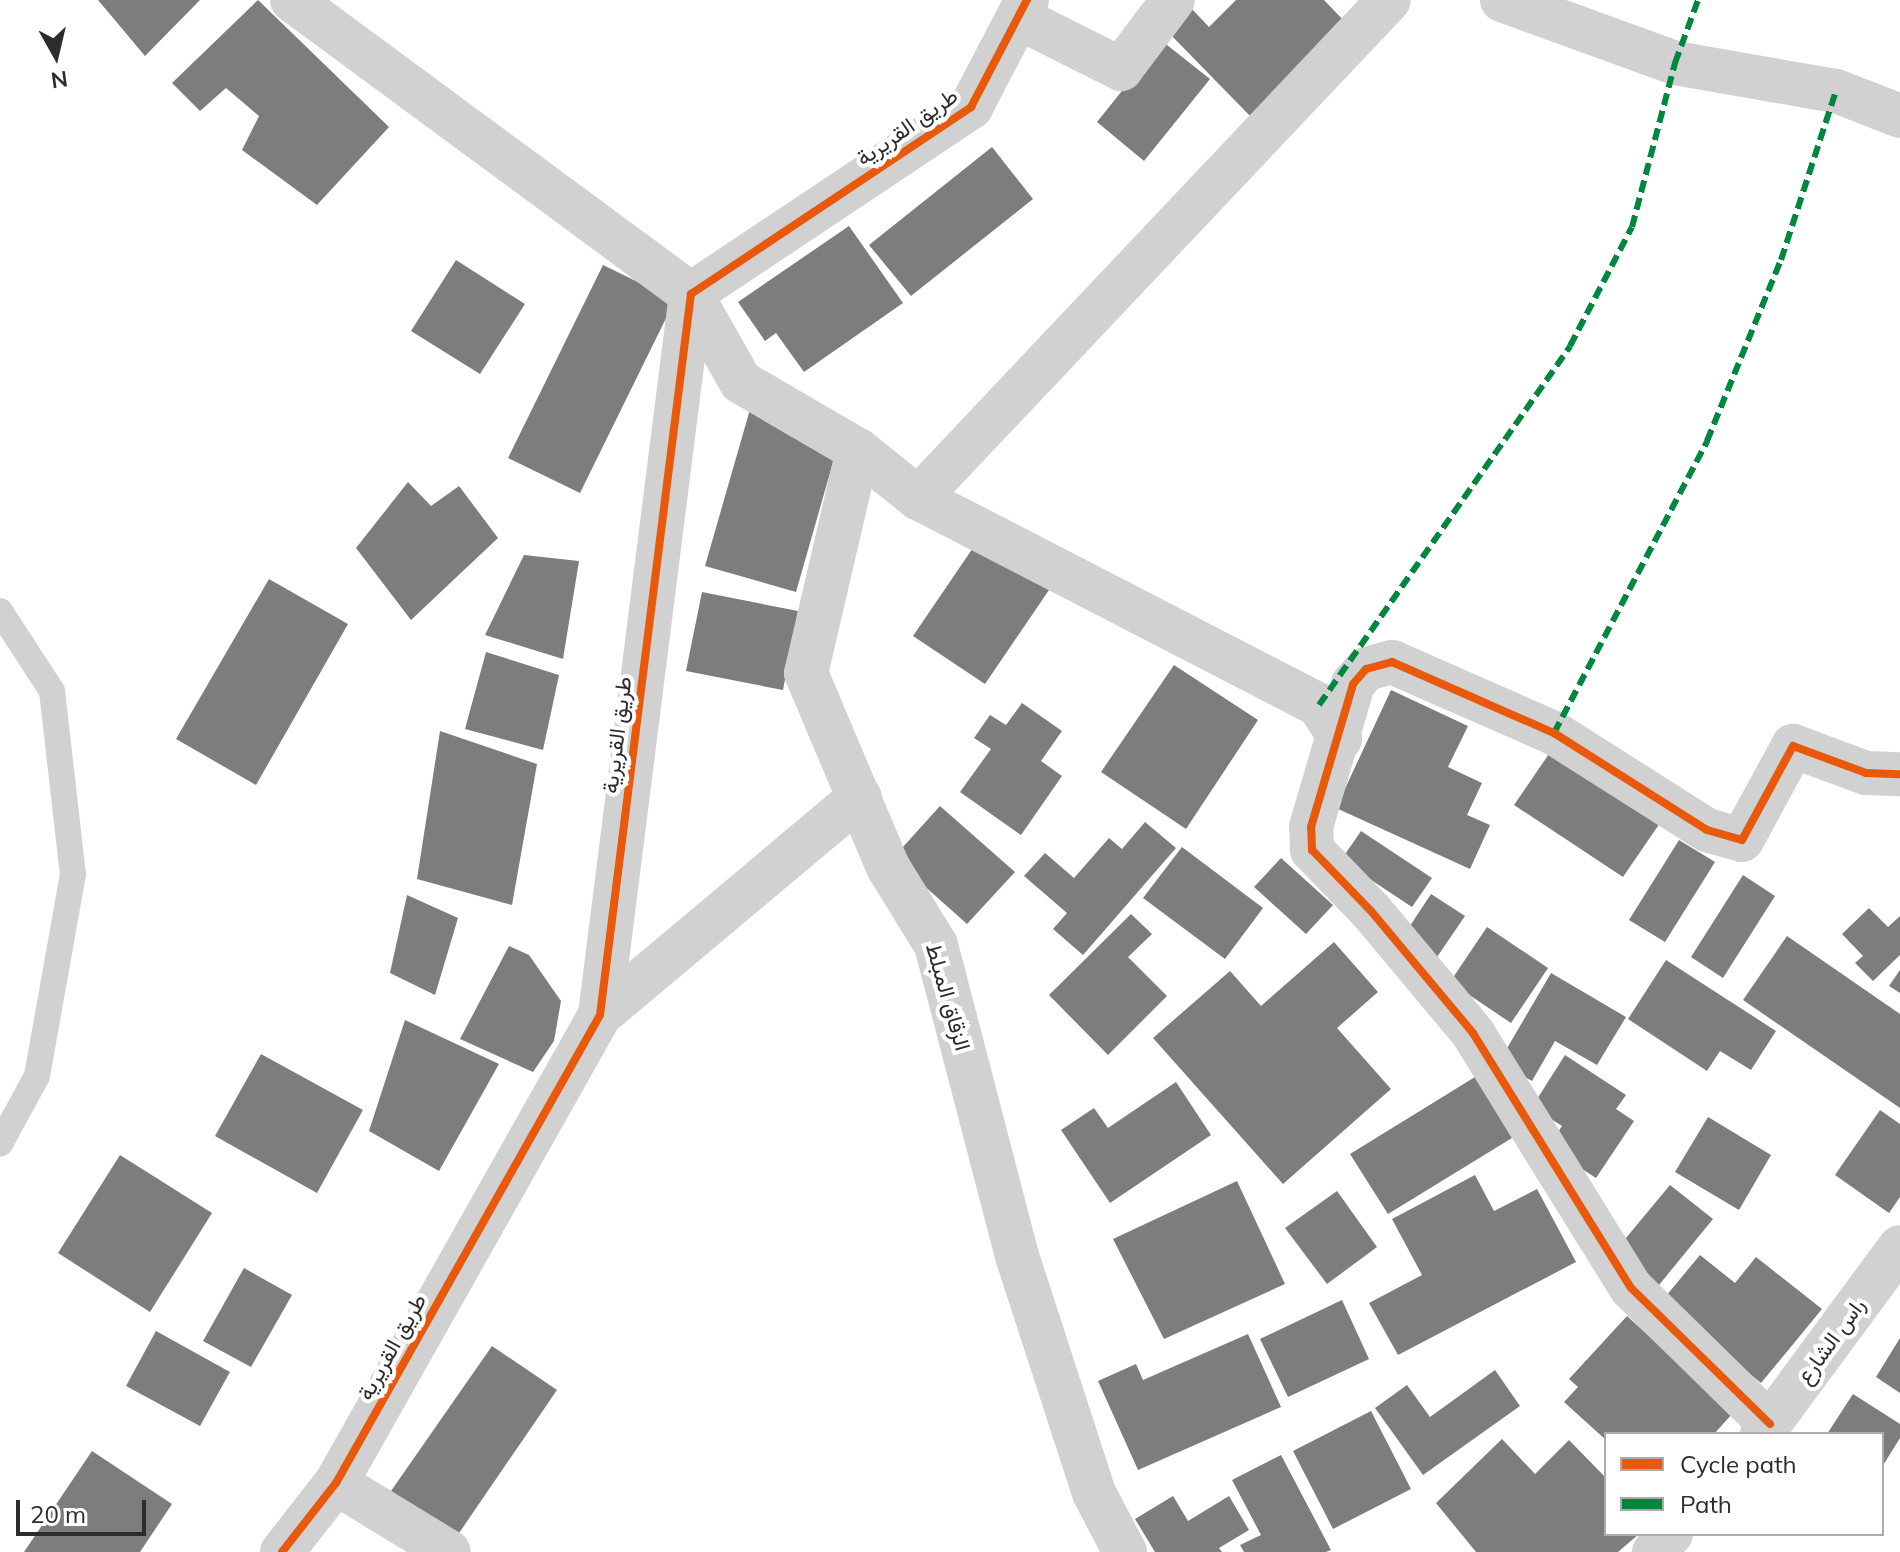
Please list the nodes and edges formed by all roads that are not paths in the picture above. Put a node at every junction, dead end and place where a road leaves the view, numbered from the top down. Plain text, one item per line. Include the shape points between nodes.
1 (1173, 0) edge
2 (1389, 0) edge
3 (1502, 0) edge
4 (300, 2) edge
5 (1024, 9) edge
6 (1900, 116) edge
7 (691, 294) junction
8 (858, 450) junction
9 (918, 498) junction
10 (0, 611) edge
11 (1340, 739) junction
12 (1900, 774) edge
13 (860, 797) junction
14 (600, 1015) junction
15 (0, 1144) edge
16 (1900, 1247) edge
17 (1766, 1429) edge
18 (336, 1483) junction
19 (1669, 1536) edge
20 (282, 1552) edge
21 (449, 1552) edge
22 (1125, 1552) edge
23 (1654, 1552) edge

1 - 5 street via 1121,69
2 - 9 street
3 - 6 street via 1675,63 1836,91
4 - 7 street
5 - 7 street, طريق القريرية via 971,107
7 - 8 street via 741,382
7 - 14 street, طريق القريرية
8 - 9 street
8 - 13 street, الزقاق المبلط via 806,673
9 - 11 street via 1319,705
10 - 15 lane via 52,691 73,874 37,1076
11 - 12 street via 1353,684 1366,669 1392,662 1554,733 1707,830 1742,840 1793,746 1866,773
11 - 17 street via 1316,806 1312,850 1473,1033 1631,1288
13 - 14 street
13 - 22 street, الزقاق المبلط via 888,867 936,945 1018,1259 1094,1493
14 - 18 street, طريق القريرية
16 - 17 street, راس الشارع
18 - 20 street, طريق القريرية
18 - 21 street
19 - 23 street

